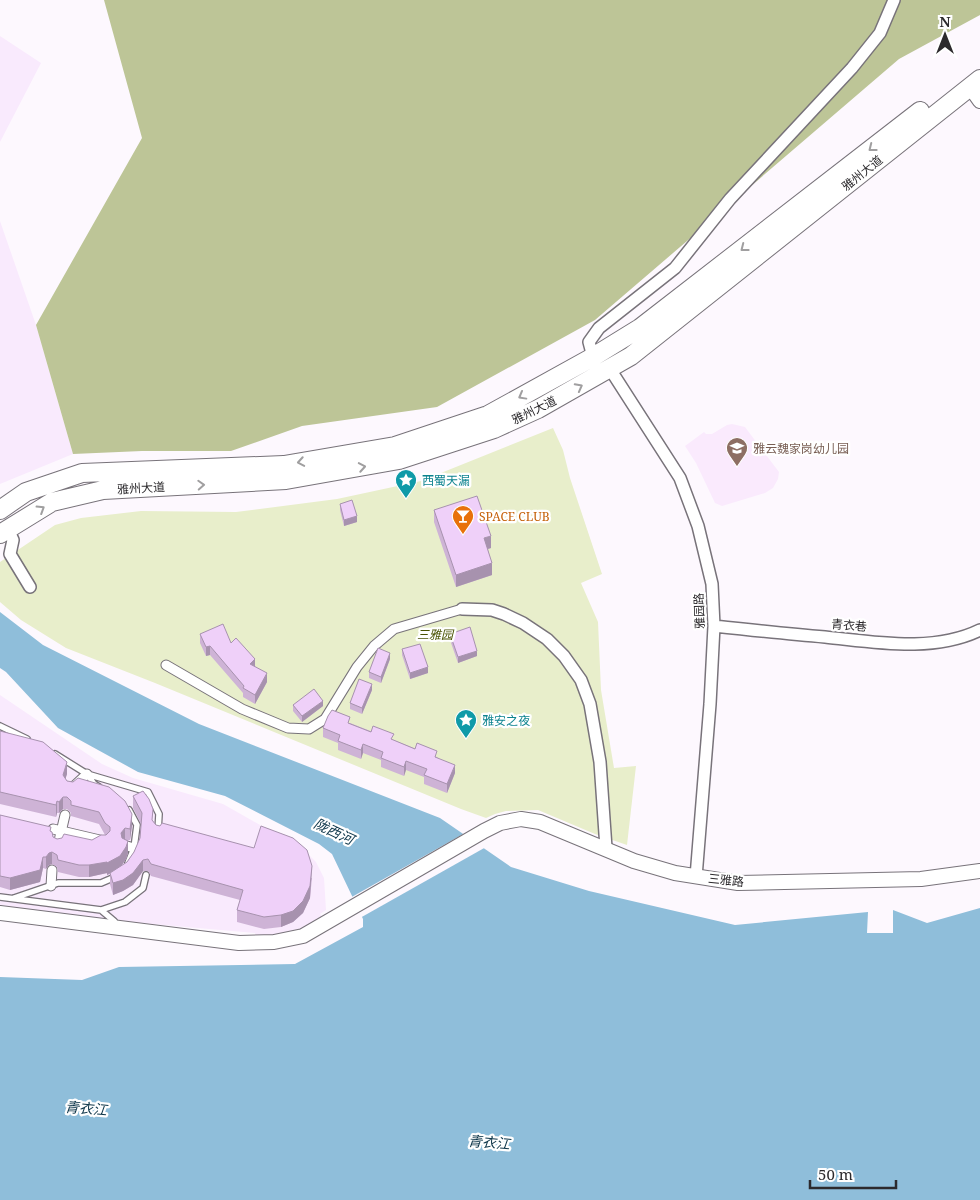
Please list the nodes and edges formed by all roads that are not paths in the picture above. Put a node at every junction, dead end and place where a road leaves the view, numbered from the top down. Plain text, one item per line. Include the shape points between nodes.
1 (894, 0) edge
2 (980, 65) edge
3 (975, 83) edge
4 (980, 101) edge
5 (593, 357) junction
6 (610, 369) junction
7 (0, 510) edge
8 (4, 532) edge
9 (30, 587) dead end
10 (462, 609) joint
11 (714, 626) junction
12 (980, 630) edge
13 (166, 665) dead end
14 (0, 726) edge
15 (33, 742) edge
16 (50, 750) edge
17 (86, 774) junction
18 (71, 788) edge
19 (102, 788) edge
20 (124, 801) edge
21 (65, 815) dead end
22 (57, 829) junction
23 (158, 833) edge
24 (104, 841) edge
25 (58, 845) edge
26 (606, 848) junction
27 (52, 870) dead end
28 (980, 872) edge
29 (146, 875) dead end
30 (696, 877) junction
31 (51, 886) junction
32 (0, 897) edge
33 (14, 898) junction
34 (101, 910) junction
35 (0, 913) edge
36 (118, 928) junction

1 - 5 street via 880,32 852,68 730,199 675,268 599,328 589,342
2 -> 5 main road, 雅州大道 via 640,328
3 - 4 street
3 - 6 main road, 雅州大道 via 631,356
5 -> 7 main road, 雅州大道 via 488,415 395,446 284,465 82,473 26,492
8 -> 6 main road, 雅州大道 via 52,502 103,490 286,480 399,460 494,429
6 - 11 street, 雅园路 via 680,478 698,526 712,584
8 - 9 street via 13,540 10,554
10 - 13 street via 394,629 357,667 325,719 310,728 288,728 242,709
10 - 26 street via 492,610 523,623 547,639 581,680 590,704 600,762
11 - 12 street, 青衣巷 via 920,644 945,642
11 - 30 street, 雅园路
14 - 15 lane
16 - 17 lane
17 - 18 street
17 - 19 lane
17 - 23 lane via 148,792 160,814
20 - 31 lane via 137,825 126,866 113,878 101,882
21 - 22 street
22 - 24 street
22 - 25 street
26 - 30 street, 三雅路 via 634,861
26 - 36 street, 三雅路 via 540,822 521,819 500,823 484,831 303,936 274,942 239,943
27 - 31 street
28 - 30 street, 三雅路 via 921,879 738,883
29 - 34 lane via 143,888 125,902
31 - 33 lane
32 - 33 lane
33 - 34 lane
34 - 36 lane
35 - 36 street, 三雅路

